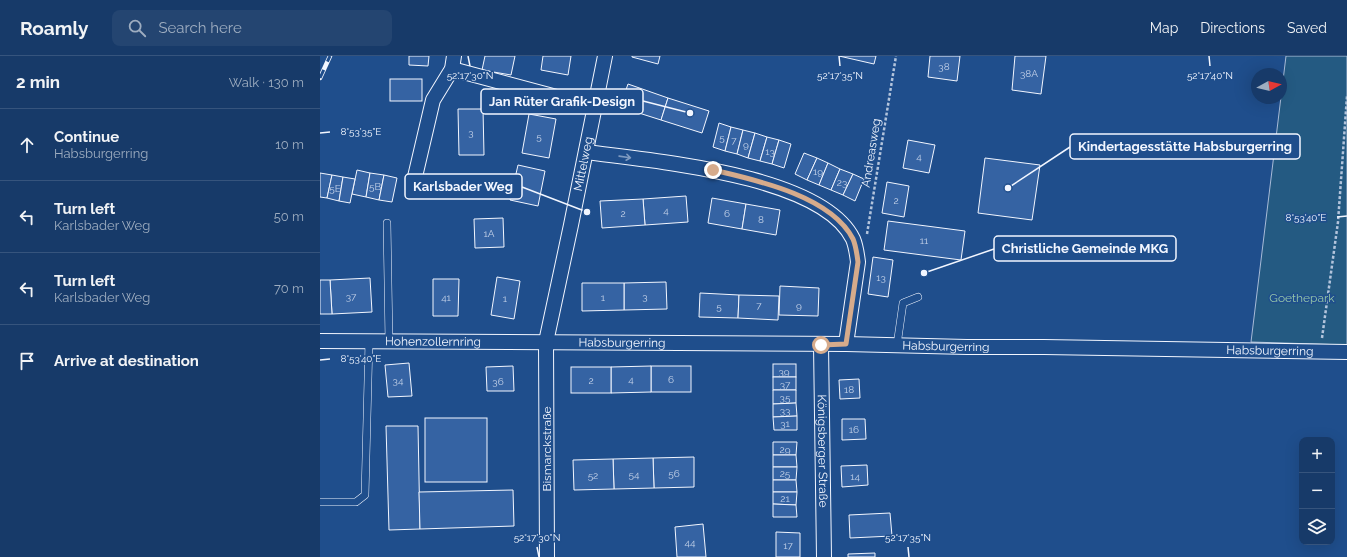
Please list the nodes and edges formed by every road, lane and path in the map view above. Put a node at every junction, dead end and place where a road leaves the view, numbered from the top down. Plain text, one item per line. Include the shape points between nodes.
1 (605, 56) edge
2 (896, 56) edge
3 (453, 62) edge
4 (1347, 96) edge
5 (594, 107) junction
6 (586, 152) junction
7 (414, 181) dead end
8 (387, 223) dead end
9 (857, 249) junction
10 (918, 297) dead end
11 (320, 341) edge
12 (369, 341) junction
13 (389, 341) junction
14 (546, 342) junction
15 (846, 344) junction
16 (821, 345) junction
17 (897, 346) junction
18 (1320, 352) junction
19 (1347, 352) edge
20 (320, 502) edge
21 (547, 557) edge
22 (824, 557) edge

1 - 5 street, Mittelweg
2 - 9 path, Andreasweg via 867,235
3 - 5 street
3 - 7 street via 433,100
4 - 18 path via 1338,222
5 - 6 street, Mittelweg
6 -> 9 street via 713,170 792,193 815,203 829,213 848,231
6 - 14 street, Mittelweg
8 - 13 lane
9 - 15 street via 858,262
10 - 17 lane via 903,303
11 - 12 street, Hohenzollernring
12 - 13 street, Hohenzollernring
12 - 20 lane via 365,495 356,502
13 - 14 street, Hohenzollernring
14 - 16 street, Habsburgerring
14 - 21 street, Bismarckstraße
15 - 16 street, Habsburgerring
15 - 17 street, Habsburgerring
16 - 22 street, Königsberger Straße
17 - 18 street, Habsburgerring
18 - 19 street, Habsburgerring

